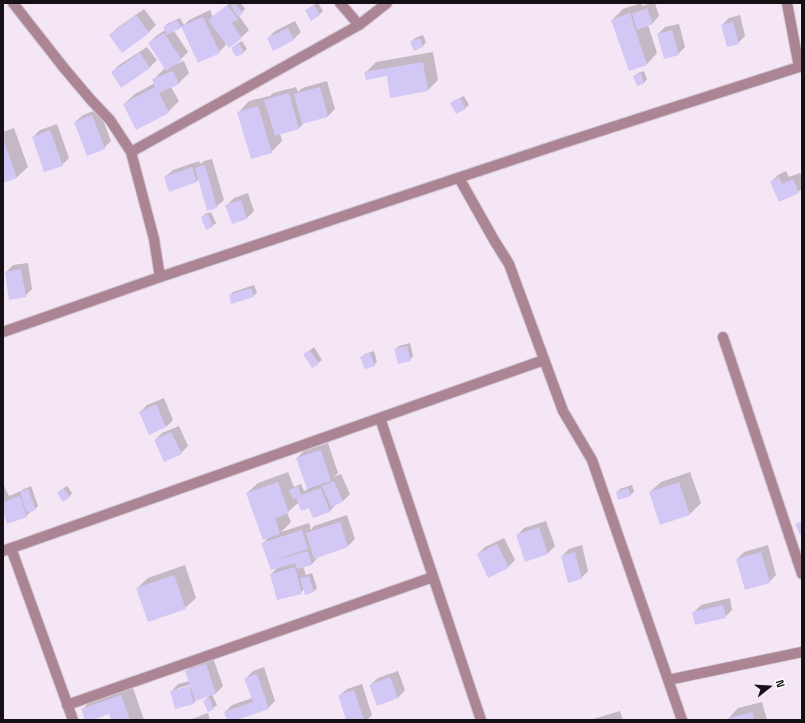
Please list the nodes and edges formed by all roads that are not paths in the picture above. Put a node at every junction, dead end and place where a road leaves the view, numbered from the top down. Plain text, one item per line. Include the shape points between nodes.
1 (13, 3) edge
2 (340, 3) edge
3 (387, 3) edge
4 (787, 3) edge
5 (359, 25) junction
6 (800, 66) edge
7 (131, 152) junction
8 (459, 178) junction
9 (160, 277) junction
10 (3, 332) edge
11 (723, 336) dead end
12 (544, 360) junction
13 (380, 418) junction
14 (7, 549) edge
15 (802, 574) edge
16 (433, 577) junction
17 (802, 652) edge
18 (668, 680) junction
19 (68, 705) junction
20 (73, 720) edge
21 (481, 720) edge
22 (682, 720) edge

1 - 7 street via 64,68 110,120
2 - 5 street
3 - 5 street
4 - 6 street
5 - 7 street
6 - 8 street
7 - 9 street via 154,239
8 - 9 street
8 - 12 street via 509,264
9 - 10 street
11 - 15 street
12 - 13 street
12 - 18 street via 563,411 592,460
13 - 14 street
13 - 16 street
14 - 19 street
16 - 19 street
16 - 21 street
17 - 18 street
18 - 22 street
19 - 20 street

